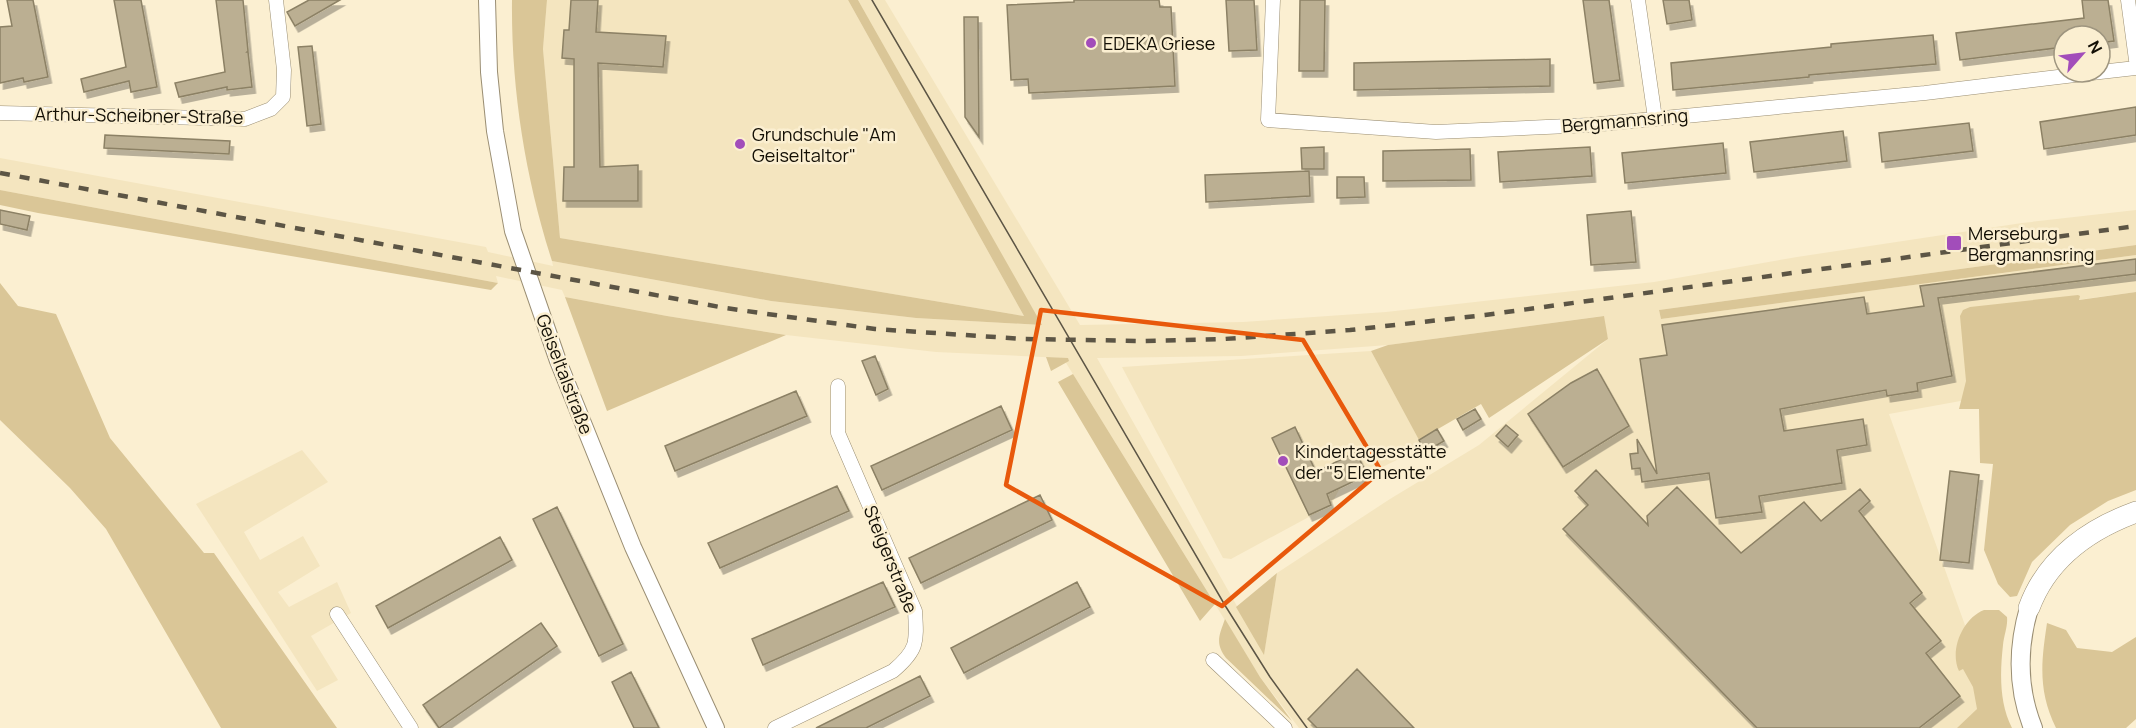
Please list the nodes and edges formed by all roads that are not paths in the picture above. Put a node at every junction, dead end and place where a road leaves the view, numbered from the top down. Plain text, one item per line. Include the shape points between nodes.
1 (276, 0) edge
2 (487, 0) edge
3 (1273, 0) edge
4 (1638, 0) edge
5 (2128, 0) edge
6 (2136, 60) edge
7 (2136, 68) edge
8 (2112, 71) edge
9 (2052, 78) edge
10 (0, 112) edge
11 (1655, 118) junction
12 (838, 386) dead end
13 (2136, 512) edge
14 (2029, 608) joint
15 (337, 614) dead end
16 (1213, 660) dead end
17 (411, 728) edge
18 (716, 728) edge
19 (775, 728) edge
20 (1285, 728) edge
21 (2033, 728) edge

1 - 10 street, Arthur-Scheibner-Straße via 283,97 271,109 245,119
2 - 18 street, Geiseltalstraße via 495,131 513,231 558,361 633,547
3 - 11 street, Bergmannsring via 1268,120 1436,132
4 - 11 street
5 - 6 street
7 - 8 street, Bergmannsring
9 - 11 street, Bergmannsring
12 - 19 street, Steigerstraße via 838,433 915,611 917,636 910,657 893,671
13 - 14 main road via 2061,555 2039,583
14 - 21 main road via 2023,629 2020,672
15 - 17 street
16 - 20 street

